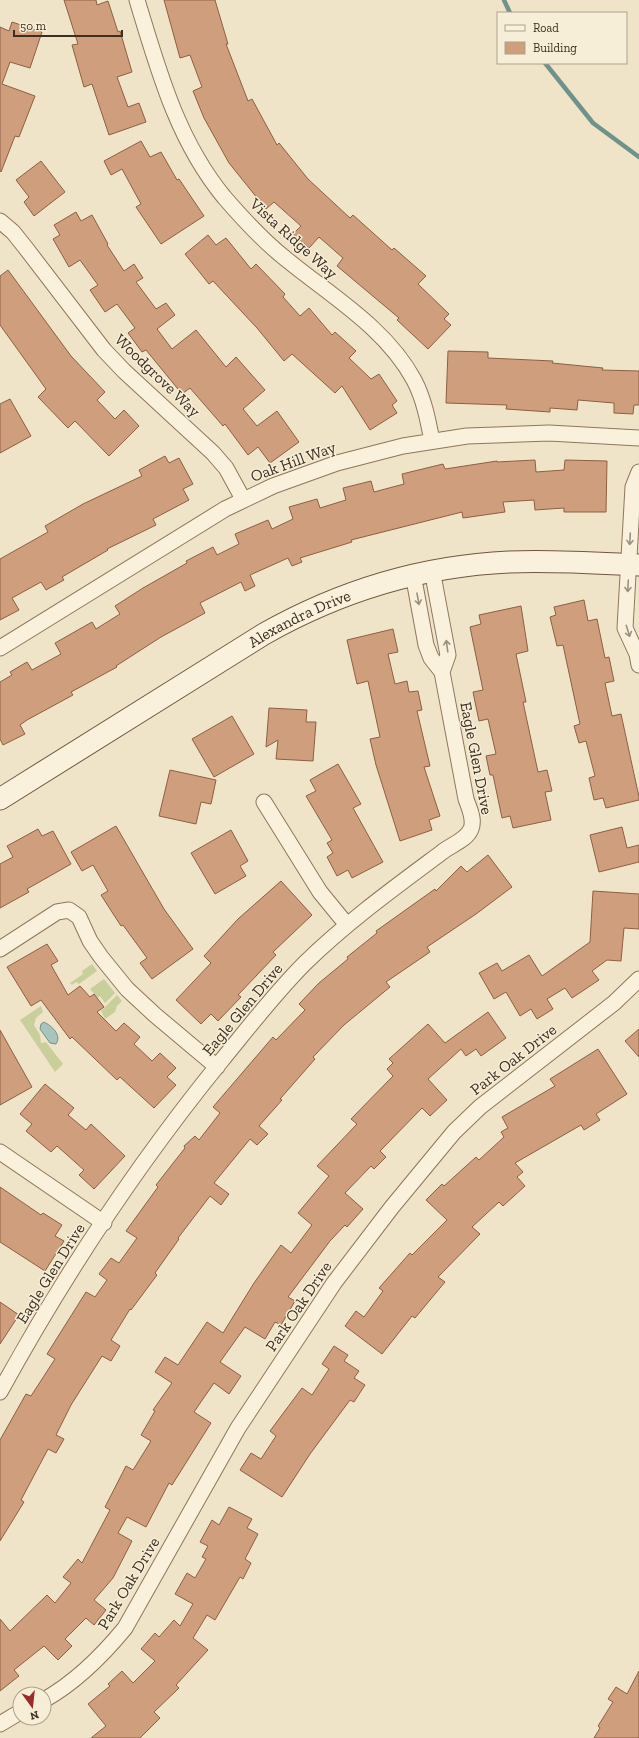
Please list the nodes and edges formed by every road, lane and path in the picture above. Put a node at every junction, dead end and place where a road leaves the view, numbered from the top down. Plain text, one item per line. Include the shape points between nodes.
1 (137, 0) edge
2 (0, 221) edge
3 (639, 438) edge
4 (432, 441) junction
5 (639, 472) edge
6 (243, 499) junction
7 (635, 514) edge
8 (634, 565) edge
9 (422, 572) junction
10 (633, 607) edge
11 (442, 621) junction
12 (422, 624) junction
13 (0, 648) edge
14 (638, 654) edge
15 (442, 672) junction
16 (0, 799) edge
17 (264, 802) dead end
18 (347, 925) junction
19 (0, 949) edge
20 (639, 979) edge
21 (217, 1066) junction
22 (0, 1152) edge
23 (104, 1224) junction
24 (1, 1387) edge
25 (52, 1695) edge
26 (12, 1717) edge
27 (0, 1724) edge

1 - 4 street, Vista Ridge Way via 179,125 206,172 223,196 264,239 394,349 420,392
2 - 6 street, Woodgrove Way via 25,246 104,350 213,453 226,468
3 - 4 street, Oak Hill Way via 521,433
4 - 6 street, Oak Hill Way via 371,453 337,463
5 - 7 street via 633,487
6 - 13 street, Oak Hill Way
7 -> 8 street
8 - 9 street, Alexandra Drive via 509,562
8 -> 10 street
9 - 11 street, Eagle Glen Drive
9 -> 12 street, Eagle Glen Drive
9 - 16 street, Alexandra Drive via 357,591 305,612
10 -> 14 street via 626,628
11 - 12 street
15 -> 11 street, Eagle Glen Drive via 448,655
12 - 15 street, Eagle Glen Drive via 431,658
15 - 18 street, Eagle Glen Drive via 466,799 472,818 471,830 463,840 444,850
17 - 18 street via 320,892
18 - 21 street, Eagle Glen Drive via 285,984
19 - 21 street via 57,912 68,910 79,917 90,941 127,989 154,1015
20 - 25 street, Park Oak Drive via 614,1003 480,1107 454,1132 392,1207 334,1283 238,1428 125,1628 87,1669
21 - 23 street, Eagle Glen Drive via 159,1142
22 - 23 street
23 - 24 street, Eagle Glen Drive
26 - 27 street

